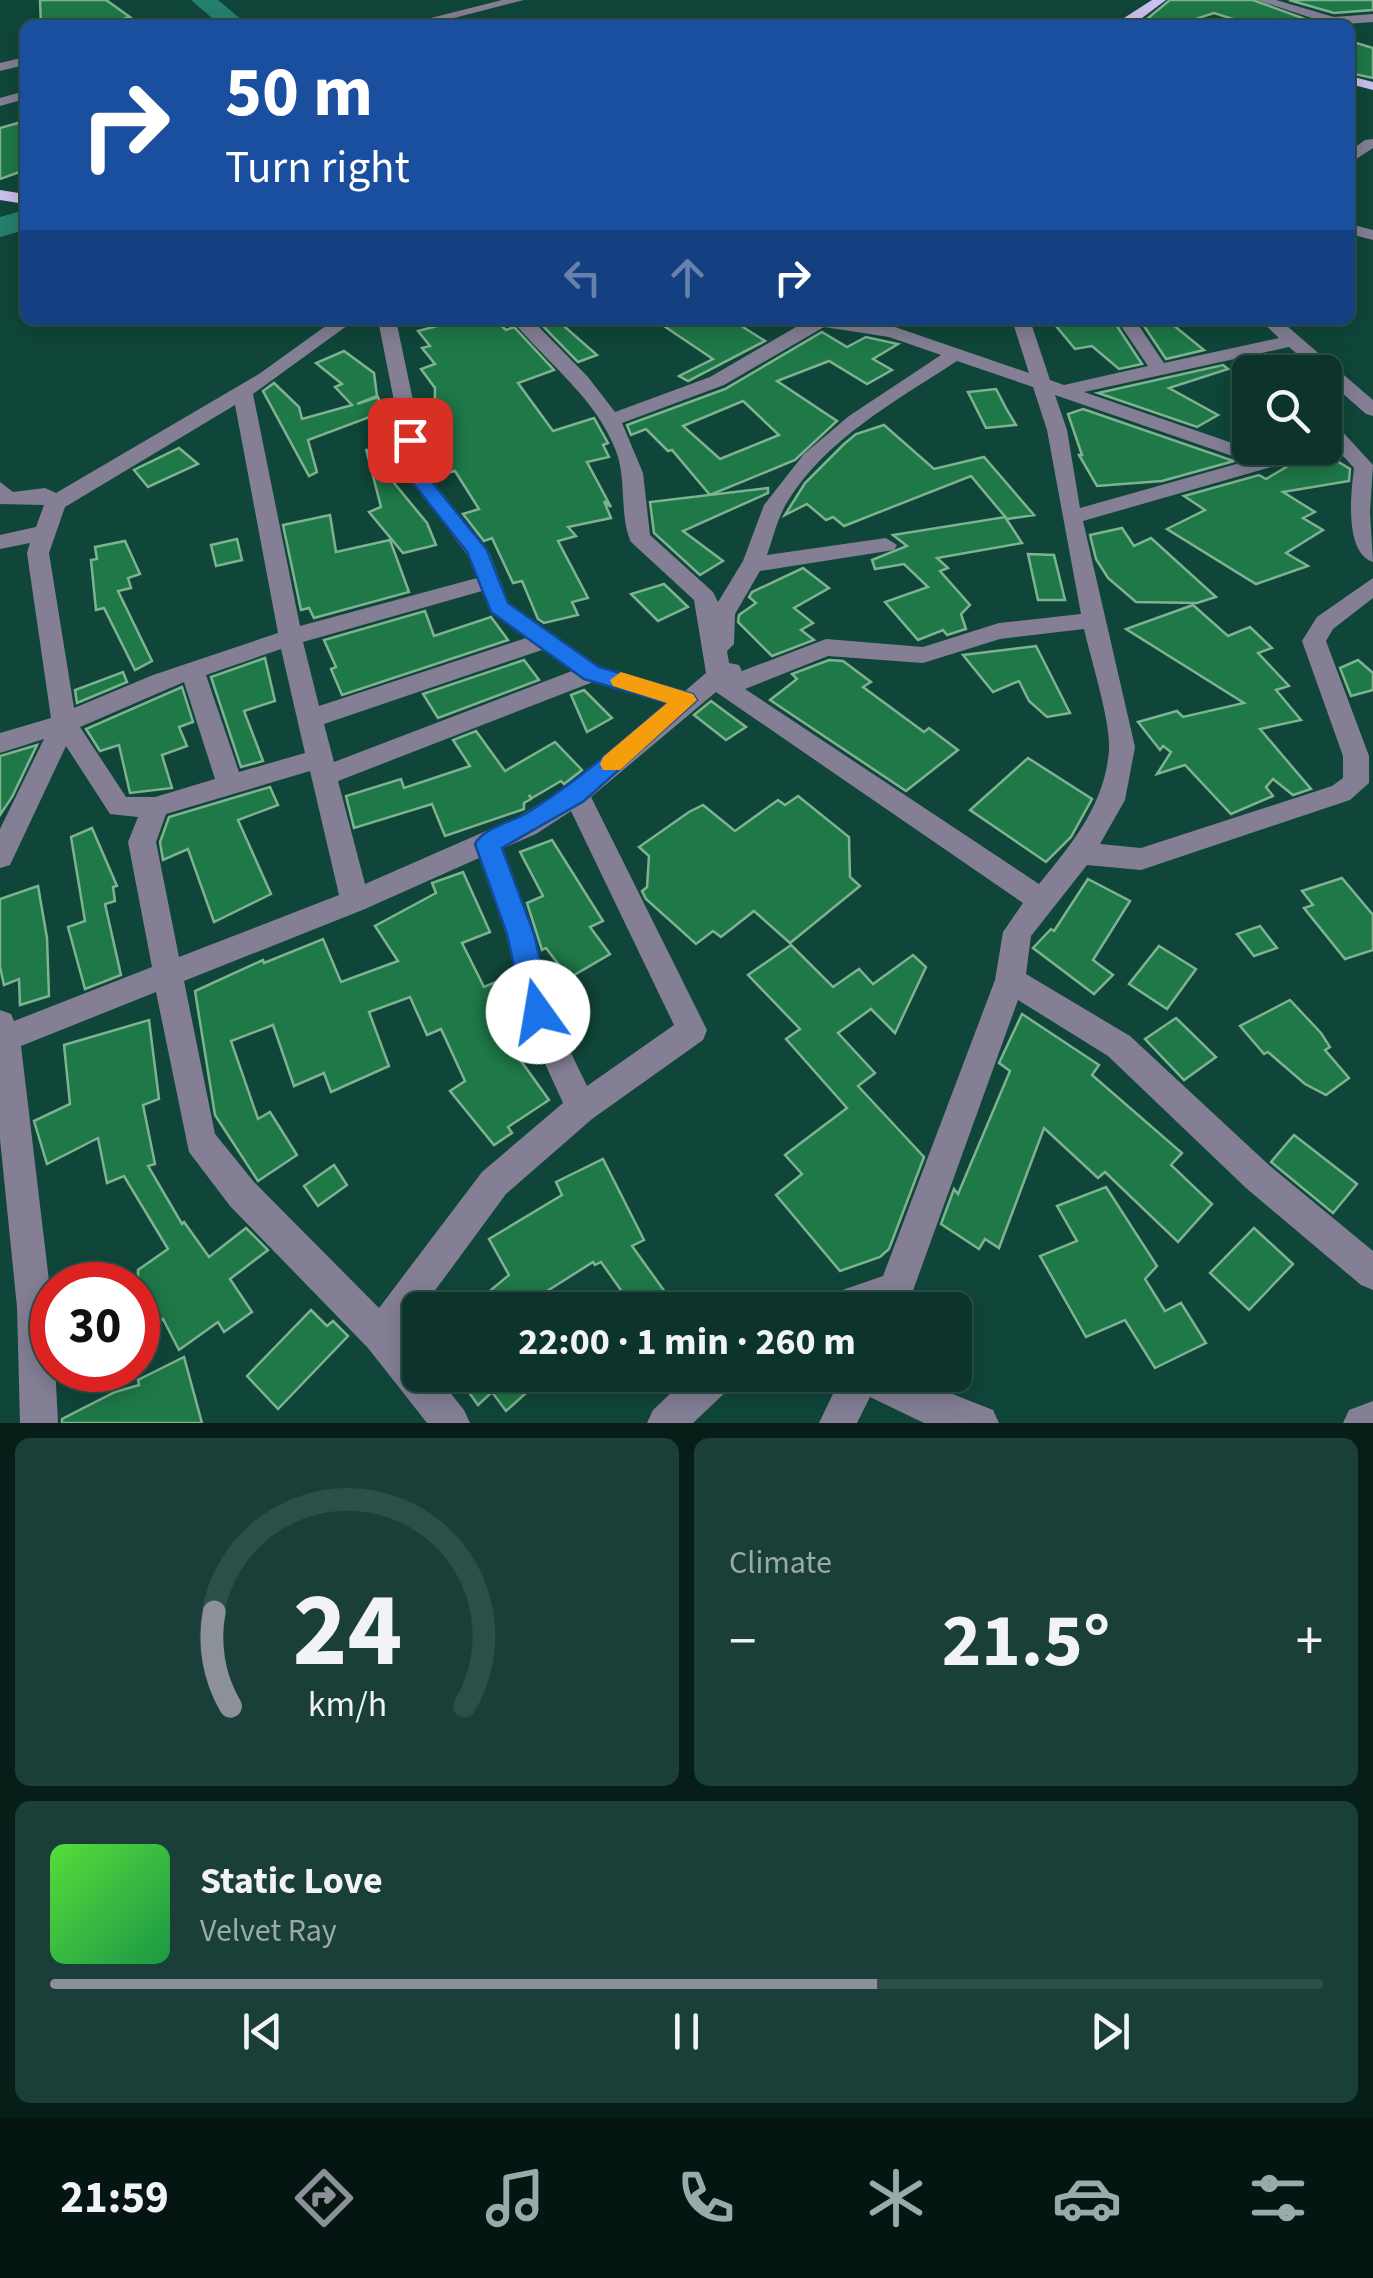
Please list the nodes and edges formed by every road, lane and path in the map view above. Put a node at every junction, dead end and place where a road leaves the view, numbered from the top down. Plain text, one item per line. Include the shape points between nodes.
1 (518, 0) edge
2 (1264, 0) edge
3 (1156, 1) edge
4 (432, 20) edge
5 (1130, 20) edge
6 (1327, 20) edge
7 (339, 325) edge
8 (388, 325) edge
9 (526, 325) edge
10 (818, 325) edge
11 (849, 325) edge
12 (1024, 325) edge
13 (1129, 325) edge
14 (1275, 325) edge
15 (1294, 340) junction
16 (954, 354) junction
17 (1159, 369) junction
18 (1054, 386) junction
19 (243, 392) junction
20 (1373, 410) edge
21 (1373, 419) edge
22 (609, 420) junction
23 (1342, 430) edge
24 (1342, 447) edge
25 (1232, 450) edge
26 (1257, 465) edge
27 (3, 496) edge
28 (55, 503) junction
29 (1071, 517) junction
30 (43, 533) junction
31 (0, 542) edge
32 (886, 546) dead end
33 (1373, 555) edge
34 (752, 566) junction
35 (488, 582) junction
36 (1373, 586) edge
37 (1096, 620) junction
38 (288, 638) junction
39 (545, 640) junction
40 (192, 671) junction
41 (592, 673) junction
42 (725, 678) junction
43 (686, 700) junction
44 (309, 720) junction
45 (64, 723) junction
46 (0, 743) edge
47 (322, 767) junction
48 (229, 783) junction
49 (576, 794) junction
50 (155, 807) junction
51 (488, 844) junction
52 (1080, 853) junction
53 (0, 857) edge
54 (354, 901) junction
55 (1042, 901) junction
56 (170, 973) junction
57 (1010, 980) junction
58 (2, 1031) edge
59 (581, 1108) junction
60 (1373, 1273) edge
61 (895, 1292) edge
62 (382, 1335) junction
63 (699, 1392) edge
64 (854, 1392) edge
65 (899, 1392) edge
66 (1373, 1420) edge
67 (39, 1423) edge
68 (451, 1423) edge
69 (666, 1423) edge
70 (838, 1423) edge
71 (980, 1423) edge
72 (1362, 1423) edge

1 - 4 street
2 - 6 street
3 - 5 main road
7 - 19 street
8 - 35 street via 419,478 477,550
9 - 22 street
10 - 22 street via 717,380
11 - 16 street
12 - 18 street
13 - 17 street
14 - 15 street
15 - 17 street
15 - 20 street
16 - 18 street
16 - 34 street via 821,447 774,506
17 - 18 street
18 - 25 street
18 - 29 street
19 - 28 street
19 - 38 street
21 - 23 street
22 - 42 street via 635,481 639,537 705,598
24 - 33 street via 1364,467 1359,512
26 - 29 street
27 - 28 street via 46,495
28 - 30 street
29 - 37 street
30 - 31 street
30 - 45 street via 38,552 46,630
32 - 34 street
34 - 42 street via 718,632
35 - 38 street
35 - 39 street via 499,607
36 - 52 street via 1325,622 1314,641 1356,756 1356,783 1141,859
37 - 42 street via 999,630 923,654 826,647
37 - 52 street via 1122,747 1112,800
38 - 40 street
38 - 44 street
39 - 41 street
39 - 44 street
40 - 45 street
40 - 48 street
41 - 43 street
41 - 47 street
42 - 43 street
42 - 55 street
43 - 49 street
44 - 47 street
45 - 46 street
45 - 50 street via 119,807
45 - 53 street
47 - 48 street
47 - 54 street
48 - 50 street
49 - 51 street
49 - 59 street via 692,1030
50 - 56 street via 142,842
51 - 54 street
51 - 59 street via 541,1022
52 - 55 street
54 - 56 street
55 - 57 street via 1016,932
56 - 58 street
56 - 62 street via 200,1141 242,1194
57 - 60 street via 1119,1046 1258,1177
57 - 61 street
58 - 67 street via 35,1307
59 - 62 street via 494,1183
62 - 68 street
63 - 69 street
64 - 70 street
65 - 71 street
66 - 72 street

